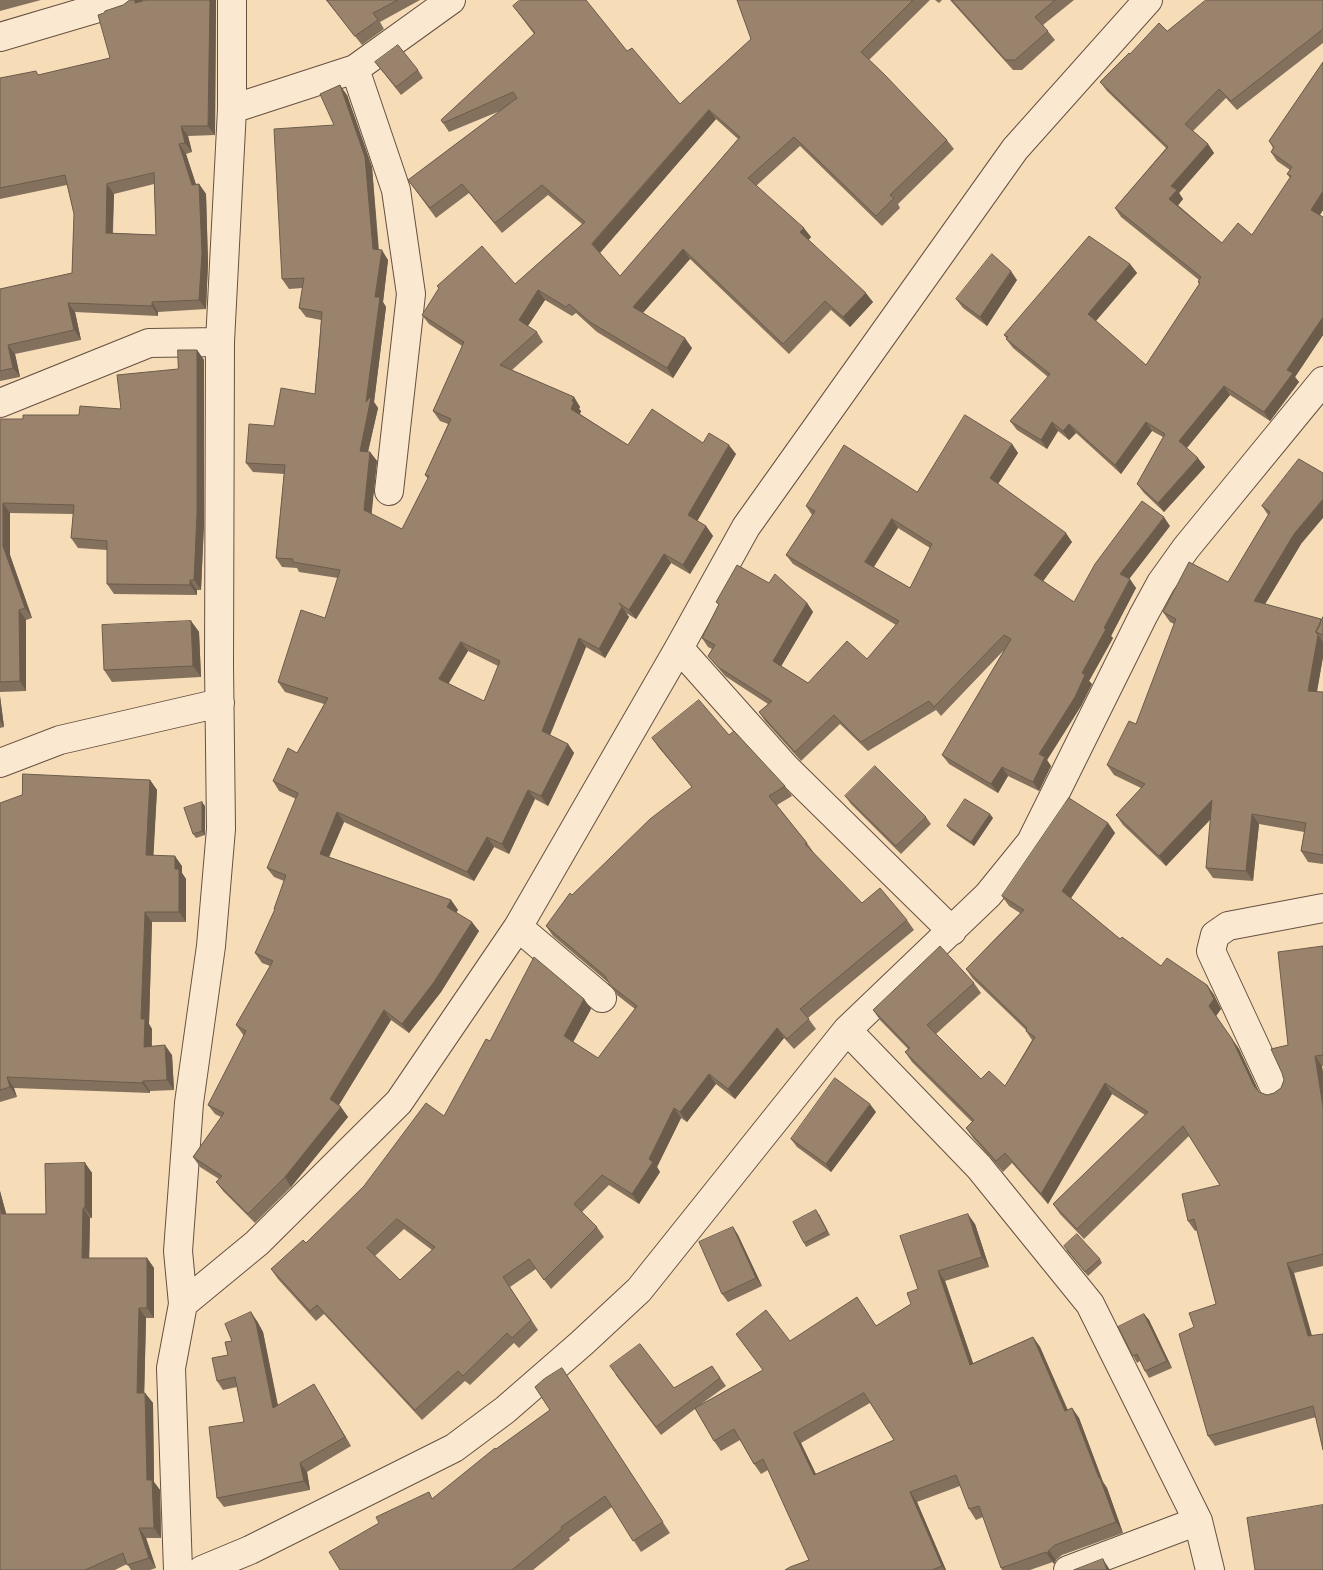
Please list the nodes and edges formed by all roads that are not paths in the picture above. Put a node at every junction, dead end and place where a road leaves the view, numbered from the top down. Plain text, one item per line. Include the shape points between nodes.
1 (125, 0) edge
2 (232, 0) edge
3 (451, 0) edge
4 (1148, 0) edge
5 (0, 37) edge
6 (355, 69) junction
7 (232, 109) junction
8 (220, 342) junction
9 (1323, 381) edge
10 (0, 403) edge
11 (389, 491) dead end
12 (679, 648) junction
13 (220, 703) junction
14 (0, 763) edge
15 (1323, 908) edge
16 (518, 928) junction
17 (952, 931) junction
18 (602, 998) dead end
19 (847, 1030) junction
20 (1275, 1089) dead end
21 (183, 1304) junction
22 (1198, 1521) junction
23 (178, 1570) edge
24 (202, 1570) edge
25 (1068, 1570) edge
26 (1210, 1570) edge

1 - 5 street
2 - 7 street
3 - 6 street
4 - 12 street via 1015,149 746,527
6 - 7 street
6 - 11 street via 396,190 411,294
7 - 8 street
8 - 10 street via 149,343
8 - 13 street
9 - 17 street via 1161,583 1031,842 988,895
12 - 16 street
12 - 17 street via 786,768
13 - 14 street via 60,740
13 - 21 street via 221,829 211,946 189,1103 178,1251
15 - 20 street via 1228,926 1215,935 1211,952
16 - 18 street
16 - 21 street via 398,1102 257,1243
17 - 19 street
19 - 22 street via 979,1167 1090,1304
19 - 24 street via 639,1290 505,1410 454,1448 250,1550
21 - 23 street via 172,1368
22 - 25 street
22 - 26 street

